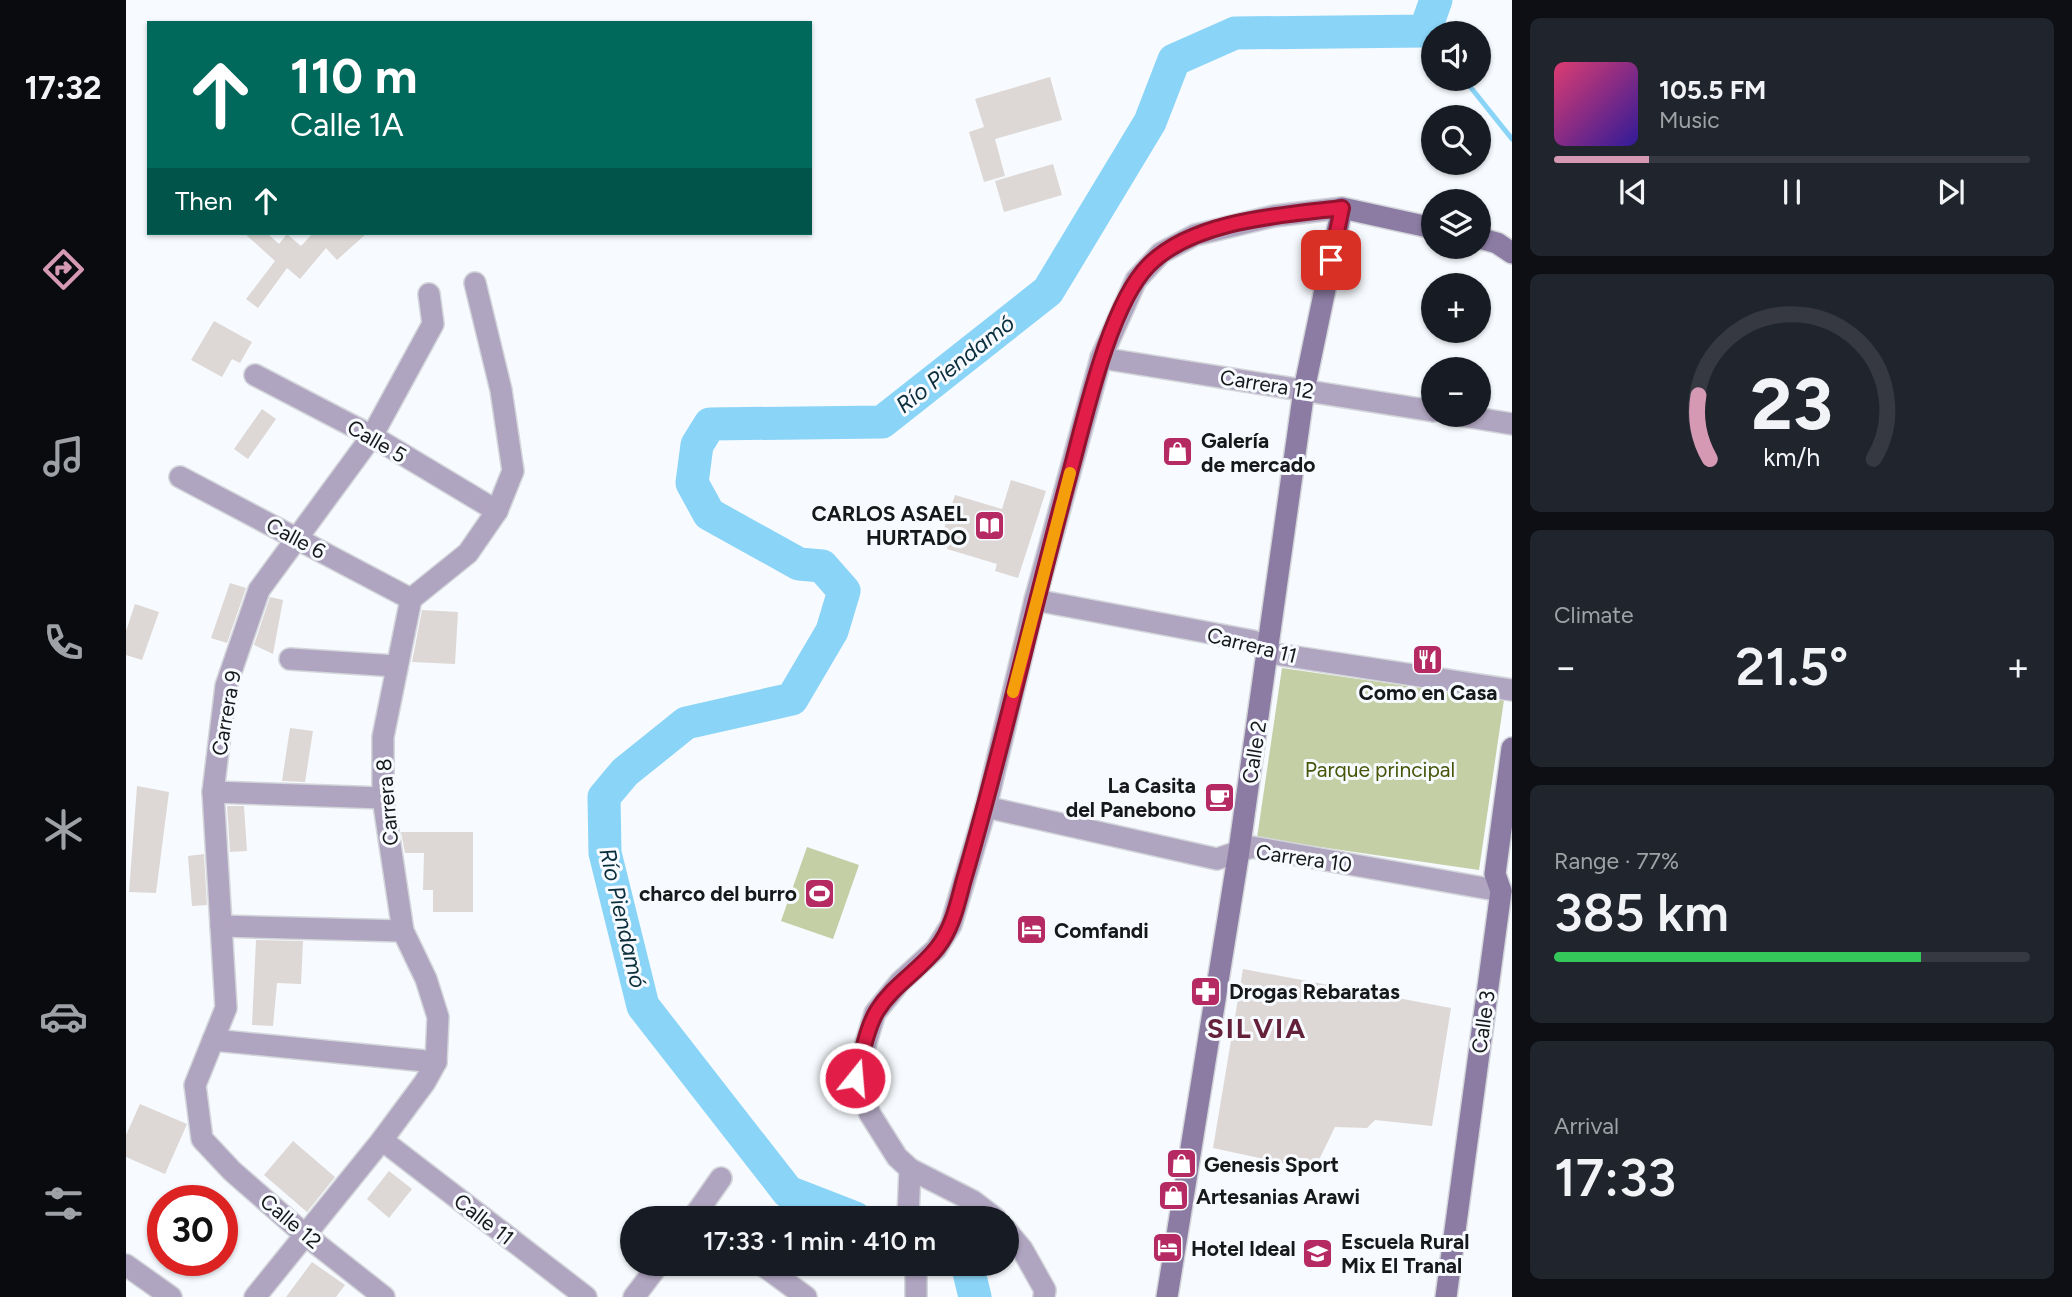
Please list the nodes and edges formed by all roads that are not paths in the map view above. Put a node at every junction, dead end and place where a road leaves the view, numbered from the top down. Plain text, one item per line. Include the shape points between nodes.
1 (1342, 208) junction
2 (1421, 225) edge
3 (1491, 241) edge
4 (1512, 253) edge
5 (475, 283) dead end
6 (429, 294) dead end
7 (1101, 358) junction
8 (255, 375) dead end
9 (1304, 390) junction
10 (1421, 409) edge
11 (1491, 421) edge
12 (1512, 424) edge
13 (372, 436) junction
14 (180, 477) dead end
15 (497, 511) junction
16 (298, 539) junction
17 (411, 599) junction
18 (1035, 600) junction
19 (1269, 653) junction
20 (290, 659) dead end
21 (395, 666) junction
22 (1512, 690) edge
23 (1512, 747) edge
24 (213, 792) junction
25 (383, 798) junction
26 (986, 807) junction
27 (1239, 851) junction
28 (1501, 891) junction
29 (221, 926) junction
30 (403, 931) junction
31 (213, 1040) junction
32 (436, 1062) junction
33 (202, 1139) joint
34 (382, 1140) junction
35 (910, 1169) junction
36 (721, 1178) dead end
37 (703, 1206) edge
38 (908, 1206) edge
39 (979, 1206) edge
40 (303, 1234) junction
41 (1019, 1245) edge
42 (126, 1265) edge
43 (650, 1276) edge
44 (777, 1276) edge
45 (1171, 1296) edge
46 (171, 1297) edge
47 (255, 1297) edge
48 (384, 1297) edge
49 (586, 1297) edge
50 (634, 1297) edge
51 (806, 1297) edge
52 (1044, 1297) edge
53 (1446, 1297) edge

1 - 2 main road
1 - 7 street via 1274,216 1195,235 1172,246 1136,280
1 - 9 main road, Calle 2
3 - 4 main road
5 - 15 street via 502,390 513,471
6 - 13 street, Carrera 9 via 433,324
7 - 9 street, Carrera 12
7 - 18 street
8 - 13 street, Calle 5
9 - 10 street, Carrera 12
9 - 19 main road, Calle 2
11 - 12 street
13 - 15 street, Calle 5
13 - 16 street, Carrera 9
14 - 16 street, Calle 6
15 - 17 street via 468,553
16 - 17 street, Calle 6
16 - 24 street, Carrera 9 via 259,590 226,686
17 - 21 street, Carrera 8
18 - 19 street, Carrera 11 via 1253,641
18 - 26 street
19 - 22 street, Carrera 11
19 - 27 main road, Calle 2
20 - 21 street
21 - 25 street, Carrera 8 via 383,737
23 - 28 main road, Calle 3 via 1494,874
24 - 25 street
24 - 29 street, Carrera 9
25 - 30 street, Carrera 8
26 - 27 street, Carrera 10 via 1217,859
26 - 35 street via 951,925 936,949 875,1013 855,1078 870,1114
27 - 28 street, Carrera 10 via 1252,847
27 - 45 main road, Calle 2
28 - 53 main road, Calle 3
29 - 30 street
29 - 31 street, Carrera 9 via 226,1008
30 - 32 street, Carrera 8 via 438,1017
31 - 32 street
31 - 33 street, Carrera 9 via 195,1085
32 - 34 street, Carrera 8
33 - 40 street, Calle 12
34 - 40 street, Carrera 8
34 - 49 street, Calle 11
35 - 38 street
35 - 39 street
36 - 37 street
40 - 47 street, Carrera 8
40 - 48 street, Calle 12
41 - 52 street via 1045,1290
42 - 46 street
43 - 50 street
44 - 51 street

